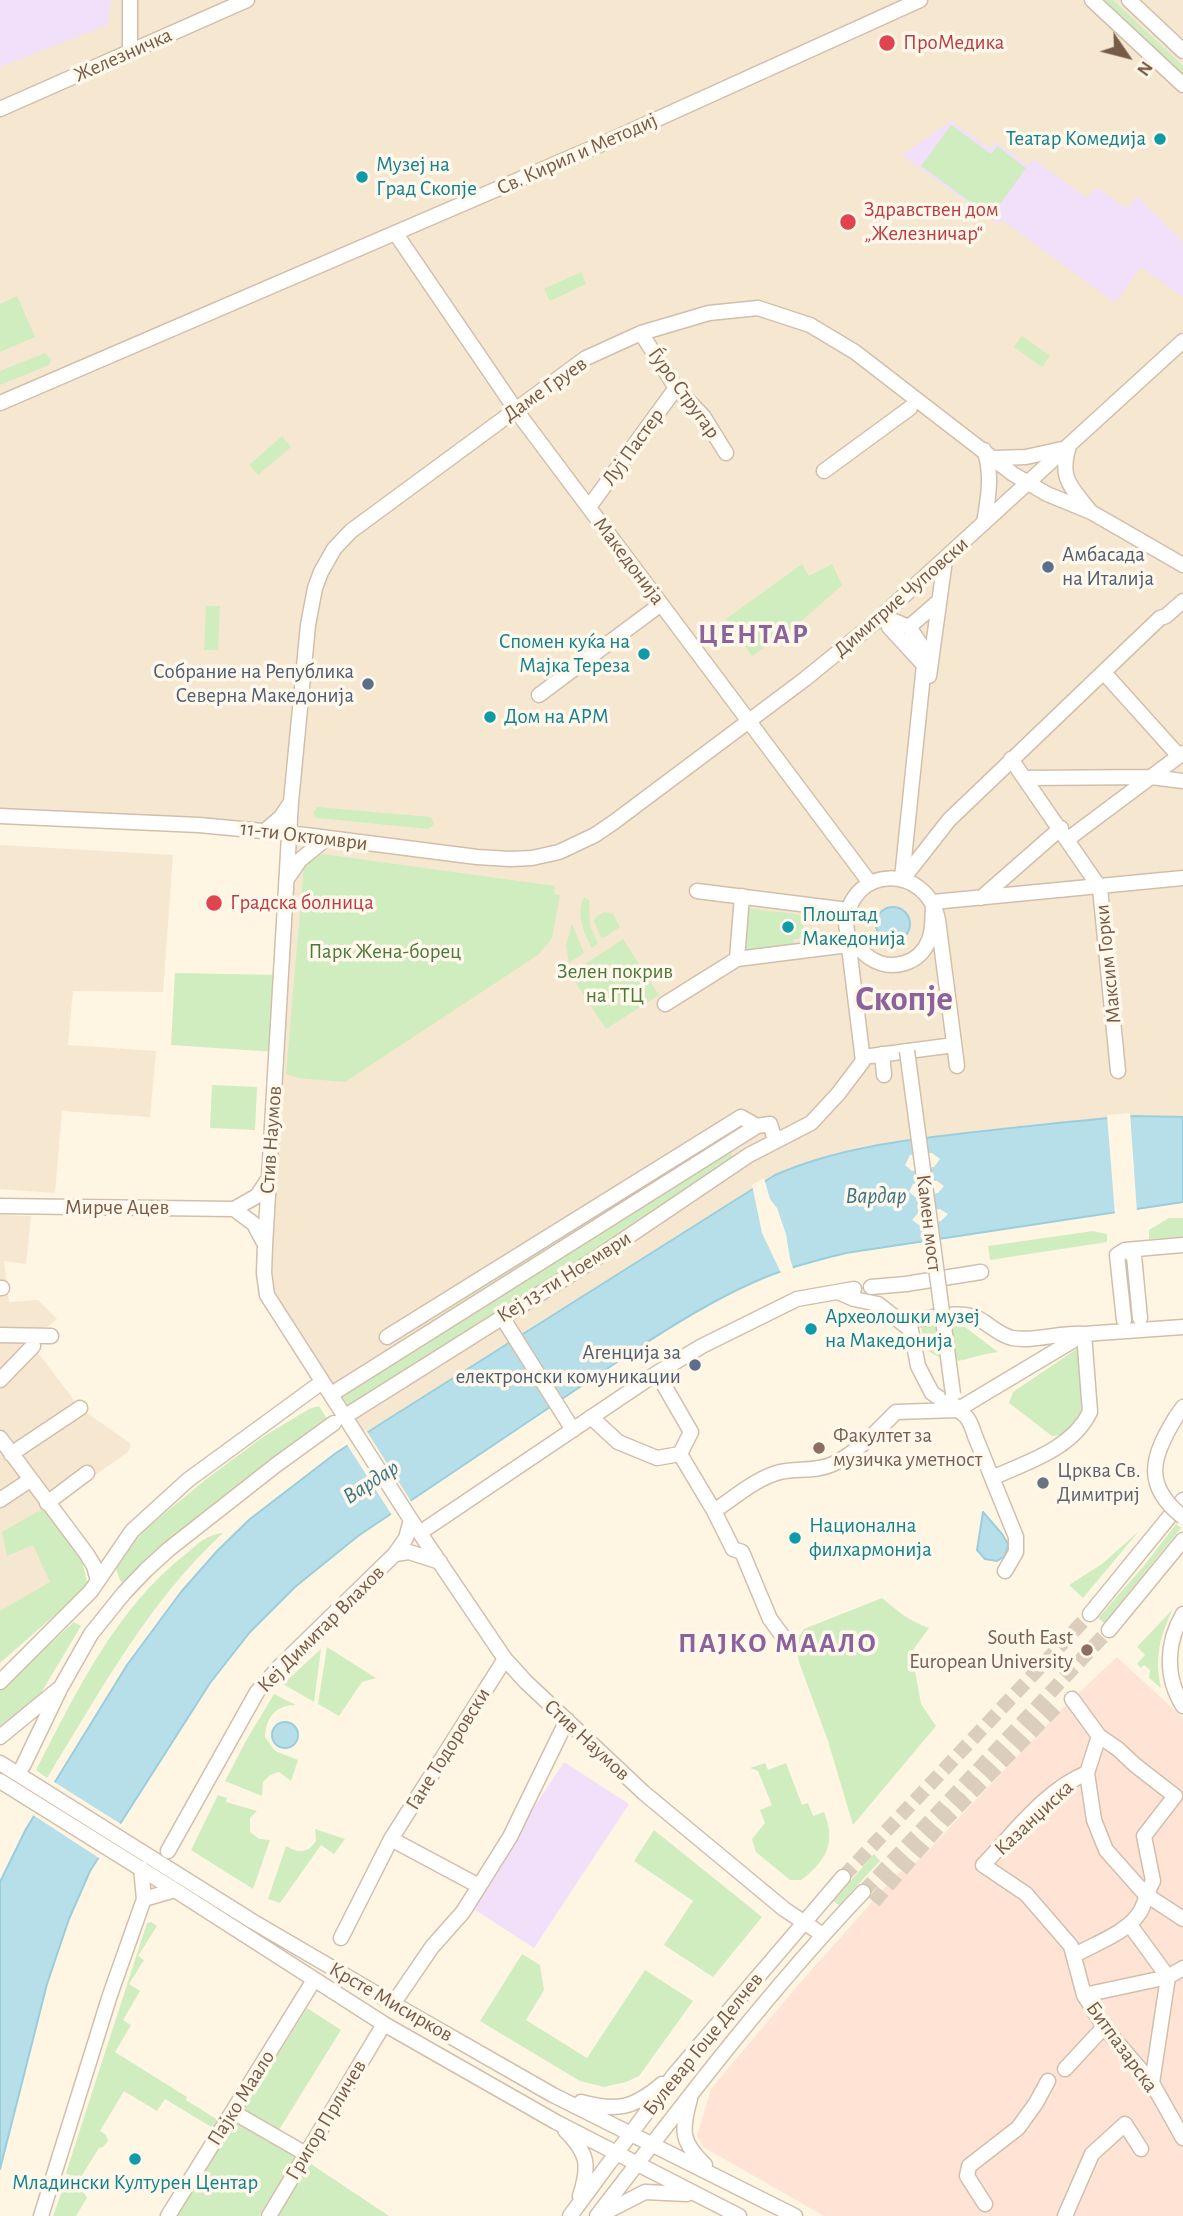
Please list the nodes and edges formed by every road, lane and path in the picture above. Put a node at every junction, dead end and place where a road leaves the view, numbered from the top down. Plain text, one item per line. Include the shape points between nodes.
1 (130, 0) edge
2 (247, 0) edge
3 (919, 0) edge
4 (1092, 0) edge
5 (1129, 0) edge
6 (1183, 51) edge
7 (130, 52) junction
8 (1183, 85) edge
9 (0, 109) edge
10 (396, 234) junction
11 (641, 333) junction
12 (1183, 341) edge
13 (676, 388) junction
14 (0, 403) edge
15 (910, 408) dead end
16 (516, 409) junction
17 (1069, 446) junction
18 (726, 453) dead end
19 (989, 454) junction
20 (824, 471) dead end
21 (1028, 483) junction
22 (589, 507) junction
23 (1091, 512) junction
24 (984, 523) junction
25 (945, 560) junction
26 (1183, 565) edge
27 (1183, 594) edge
28 (939, 601) junction
29 (1183, 601) edge
30 (661, 604) junction
31 (1160, 618) junction
32 (886, 622) junction
33 (909, 627) junction
34 (931, 660) junction
35 (1105, 673) junction
36 (539, 695) dead end
37 (749, 721) junction
38 (1181, 755) edge
39 (1011, 759) junction
40 (1151, 777) junction
41 (1024, 778) junction
42 (1182, 780) edge
43 (291, 802) junction
44 (915, 803) dead end
45 (0, 816) edge
46 (265, 831) junction
47 (602, 831) joint
48 (290, 834) junction
49 (1064, 834) junction
50 (327, 838) junction
51 (1183, 878) edge
52 (287, 880) junction
53 (902, 880) junction
54 (870, 883) junction
55 (1100, 888) junction
56 (697, 891) dead end
57 (743, 896) junction
58 (981, 898) junction
59 (933, 902) junction
60 (848, 910) junction
61 (848, 939) junction
62 (737, 958) junction
63 (665, 1004) dead end
64 (954, 1045) junction
65 (907, 1051) junction
66 (882, 1055) junction
67 (863, 1057) junction
68 (957, 1066) dead end
69 (1118, 1071) dead end
70 (884, 1075) dead end
71 (757, 1126) junction
72 (775, 1140) junction
73 (269, 1178) junction
74 (0, 1206) edge
75 (234, 1209) junction
76 (1183, 1245) edge
77 (265, 1246) junction
78 (1125, 1250) junction
79 (981, 1272) dead end
80 (871, 1287) dead end
81 (854, 1289) dead end
82 (838, 1292) junction
83 (502, 1318) dead end
84 (1140, 1318) dead end
85 (919, 1319) dead end
86 (1124, 1320) dead end
87 (1183, 1327) edge
88 (1084, 1334) junction
89 (0, 1335) edge
90 (51, 1336) dead end
91 (387, 1337) dead end
92 (33, 1346) dead end
93 (657, 1373) junction
94 (0, 1380) edge
95 (323, 1382) junction
96 (338, 1390) dead end
97 (80, 1408) dead end
98 (957, 1410) junction
99 (1180, 1412) edge
100 (591, 1417) junction
101 (345, 1419) junction
102 (570, 1425) junction
103 (0, 1438) edge
104 (12, 1454) junction
105 (680, 1454) junction
106 (87, 1473) dead end
107 (992, 1478) junction
108 (30, 1480) junction
109 (0, 1500) edge
110 (1183, 1500) edge
111 (47, 1503) junction
112 (714, 1511) junction
113 (1183, 1517) edge
114 (411, 1520) junction
115 (424, 1530) dead end
116 (1183, 1540) edge
117 (118, 1552) junction
118 (86, 1553) junction
119 (395, 1554) junction
120 (440, 1562) junction
121 (1006, 1571) dead end
122 (98, 1581) junction
123 (1090, 1614) tunnel mouth
124 (1183, 1614) edge
125 (1109, 1630) tunnel mouth
126 (784, 1638) dead end
127 (505, 1659) junction
128 (0, 1682) edge
129 (61, 1687) junction
130 (1072, 1699) dead end
131 (1183, 1706) edge
132 (567, 1720) junction
133 (1099, 1736) junction
134 (0, 1737) edge
135 (1087, 1773) junction
136 (6, 1774) edge
137 (391, 1839) junction
138 (168, 1852) junction
139 (144, 1862) junction
140 (983, 1865) joint
141 (173, 1872) junction
142 (843, 1877) tunnel mouth
143 (479, 1886) junction
144 (175, 1890) junction
145 (863, 1892) tunnel mouth
146 (1145, 1894) junction
147 (144, 1899) junction
148 (1183, 1919) edge
149 (803, 1922) junction
150 (1130, 1925) junction
151 (823, 1934) junction
152 (341, 1938) dead end
153 (1075, 1955) junction
154 (1183, 1968) edge
155 (1168, 1977) junction
156 (314, 1980) junction
157 (1084, 1995) junction
158 (393, 2004) junction
159 (384, 2025) junction
160 (1104, 2027) junction
161 (1065, 2069) dead end
162 (674, 2075) junction
163 (1048, 2081) dead end
164 (1152, 2083) junction
165 (695, 2088) junction
166 (553, 2095) junction
167 (233, 2112) junction
168 (556, 2122) junction
169 (631, 2133) junction
170 (1183, 2136) edge
171 (652, 2144) junction
172 (1141, 2149) dead end
173 (617, 2153) junction
174 (306, 2154) junction
175 (637, 2164) junction
176 (717, 2176) junction
177 (703, 2198) junction
178 (985, 2204) dead end
179 (573, 2212) edge
180 (41, 2216) edge
181 (168, 2216) edge
182 (269, 2216) edge
183 (599, 2216) edge
184 (739, 2216) edge
185 (795, 2216) edge
186 (1065, 2216) edge

1 - 7 street
2 - 7 street, Железничка
3 - 10 street, Св. Кирил и Методиј
4 - 8 street
5 - 6 street
7 - 9 street, Железничка
10 - 14 street, Св. Кирил и Методиј
10 - 16 street, Македонија
11 - 13 street, Ѓуро Стругар
11 - 16 street, Даме Груев via 586,358
11 - 19 street, Даме Груев via 709,313 758,308 810,325 863,357
12 - 17 street, Димитрие Чуповски
13 - 18 street, Ѓуро Стругар via 703,416
13 - 22 street, Луј Пастер
15 - 20 street
16 - 22 street, Македонија
16 - 43 street, Даме Груев via 351,531 327,559 315,588 308,625
17 - 19 street via 1041,455
17 - 21 street, Димитрие Чуповски
17 - 23 street via 1066,479
19 - 21 street, Даме Груев
19 - 24 street
21 - 23 street, Даме Груев
21 - 24 street, Димитрие Чуповски
22 - 30 street, Македонија
23 - 26 street, Даме Груев
24 - 25 street, Димитрие Чуповски
25 - 28 street
25 - 32 street, Димитрие Чуповски
27 - 31 street
28 - 33 street
28 - 34 street
29 - 31 street
30 - 36 street
30 - 37 street, Македонија
31 - 35 street
32 - 33 street
32 - 37 street, Димитрие Чуповски
32 - 53 street via 924,665
33 - 34 street
34 - 44 street
35 - 38 street
35 - 39 street
37 - 47 street, Димитрие Чуповски
37 - 54 street, Македонија
38 - 40 street
38 - 42 street
39 - 41 street, Максим Горки
39 - 53 street via 949,820
40 - 41 street
40 - 42 street
40 - 49 street
41 - 49 street, Максим Горки
43 - 46 street
43 - 48 street, Даме Груев
45 - 46 street, 11-ти Октомври
46 - 48 street, 11-ти Октомври
47 - 50 street, 11-ти Октомври via 554,853 510,859
48 - 50 street, 11-ти Октомври
48 - 52 street, Стив Наумов
49 - 55 street, Максим Горки
49 - 58 street
50 - 52 street via 294,866
51 - 55 street
52 - 73 street, Стив Наумов
53 - 54 street
53 - 59 street via 920,888
54 - 60 street
55 - 58 street
55 - 69 street, Максим Горки
56 - 57 street
57 - 60 street
57 - 62 street
58 - 59 street
59 - 61 street via 928,943 917,958 888,965 876,962
59 - 64 street
60 - 61 street
61 - 62 street
61 - 67 street
62 - 63 street
64 - 65 street
64 - 68 street
65 - 66 street
65 - 98 street, Камен мост, bridge
66 - 67 street
66 - 70 street
67 - 72 street, Кеј 13-ти Ноември via 811,1123
71 - 72 street via 770,1124
71 - 91 street, Кеј 13-ти Ноември via 741,1117
71 - 96 street, Кеј 13-ти Ноември
72 - 101 street, Кеј 13-ти Ноември
73 - 75 street via 257,1196
73 - 77 street, Стив Наумов
74 - 75 street, Мирче Ацев
75 - 77 street via 258,1229
76 - 78 street
77 - 95 street, Стив Наумов via 267,1295
78 - 84 street via 1134,1256
78 - 86 street via 1117,1255
79 - 80 street
81 - 82 street
82 - 93 street via 797,1299
82 - 98 street via 878,1304 911,1330 918,1366 932,1393
83 - 102 street
85 - 88 street via 967,1315 1018,1338
87 - 88 street
88 - 98 street
88 - 107 street via 1090,1412 1086,1419 1063,1445
89 - 90 street
92 - 94 street
93 - 100 street
93 - 105 street via 691,1432
95 - 101 street, Стив Наумов
95 - 117 street via 188,1480 132,1531
97 - 104 street
98 - 107 street via 971,1423
98 - 112 street via 897,1412 865,1443 833,1464 779,1472
99 - 113 street, bridge via 1159,1448 1155,1472 1162,1497
100 - 102 street
100 - 105 street via 618,1442 657,1458
101 - 114 street, Стив Наумов
101 - 129 street, Кеј 13-ти Ноември via 266,1472 146,1570 91,1634
102 - 115 street
103 - 104 street
104 - 108 street
105 - 112 street
106 - 111 street
107 - 121 street via 1016,1537 1016,1552
108 - 109 street
108 - 111 street
110 - 123 street
111 - 118 street
112 - 126 street via 733,1549 742,1552 770,1619
114 - 119 street, Кеј Димитар Влахов
114 - 120 street, Стив Наумов
116 - 125 street
117 - 118 street via 104,1557
117 - 122 street
118 - 122 street
119 - 120 street, Кеј Димитар Влахов via 410,1552
119 - 138 street, Кеј Димитар Влахов via 257,1692
120 - 127 street, Стив Наумов
122 - 128 street
124 - 131 street via 1169,1658 1172,1682
127 - 132 street, Стив Наумов
127 - 137 street, Гане Тодоровски
129 - 134 street, Кеј 13-ти Ноември
129 - 136 street, Кеј 13-ти Ноември
130 - 133 street
132 - 143 street via 510,1838
132 - 149 street, Стив Наумов via 644,1793
133 - 135 street
133 - 146 street via 1175,1796 1144,1836 1153,1881
135 - 140 street, Казанџиска via 1049,1798
135 - 146 street via 1094,1820 1106,1850
136 - 139 street, Крсте Мисирков
137 - 143 street
137 - 152 street, Гане Тодоровски
138 - 139 street
138 - 141 street
139 - 141 street, Крсте Мисирков
139 - 144 street, Крсте Мисирков
139 - 147 street
140 - 153 street, Битпазарска via 1026,1894
141 - 158 street, Крсте Мисирков
142 - 149 street, Булевар Гоце Делчев
143 - 158 street
144 - 147 street
144 - 156 street, Крсте Мисирков
145 - 151 street, Булевар Гоце Делчев
146 - 148 street
146 - 150 street via 1142,1910
147 - 180 street
149 - 151 street, Стив Наумов
149 - 162 street, Булевар Гоце Делчев
150 - 153 street
150 - 155 street
151 - 165 street, Булевар Гоце Делчев
153 - 157 street, Битпазарска
154 - 155 street
155 - 157 street
155 - 164 street
156 - 159 street, Крсте Мисирков
156 - 167 street, Пајко Маало
157 - 160 street, Битпазарска
158 - 166 street, Крсте Мисирков
159 - 168 street, Крсте Мисирков
159 - 174 street, Григор Прличев
160 - 161 street
160 - 164 street, Битпазарска
162 - 166 street via 627,2107 596,2106
162 - 169 street, Булевар Гоце Делчев
163 - 178 street via 1018,2128 969,2166 967,2176
164 - 170 street, Битпазарска
165 - 171 street, Булевар Гоце Делчев
165 - 176 street via 684,2137 696,2157
166 - 169 street, Крсте Мисирков
167 - 174 street
167 - 181 street, Пајко Маало
168 - 173 street, Крсте Мисирков
168 - 179 street via 578,2143 587,2162
169 - 171 street, Крсте Мисирков
169 - 173 street, Булевар Гоце Делчев
171 - 175 street, Булевар Гоце Делчев
171 - 176 street, Крсте Мисирков
172 - 186 street via 1125,2124 1092,2154
173 - 175 street, Крсте Мисирков
173 - 179 street, Булевар Гоце Делчев
174 - 182 street, Григор Прличев
175 - 177 street, Крсте Мисирков
175 - 183 street, Булевар Гоце Делчев
176 - 185 street, Крсте Мисирков
177 - 183 street via 645,2192
177 - 184 street, Крсте Мисирков

